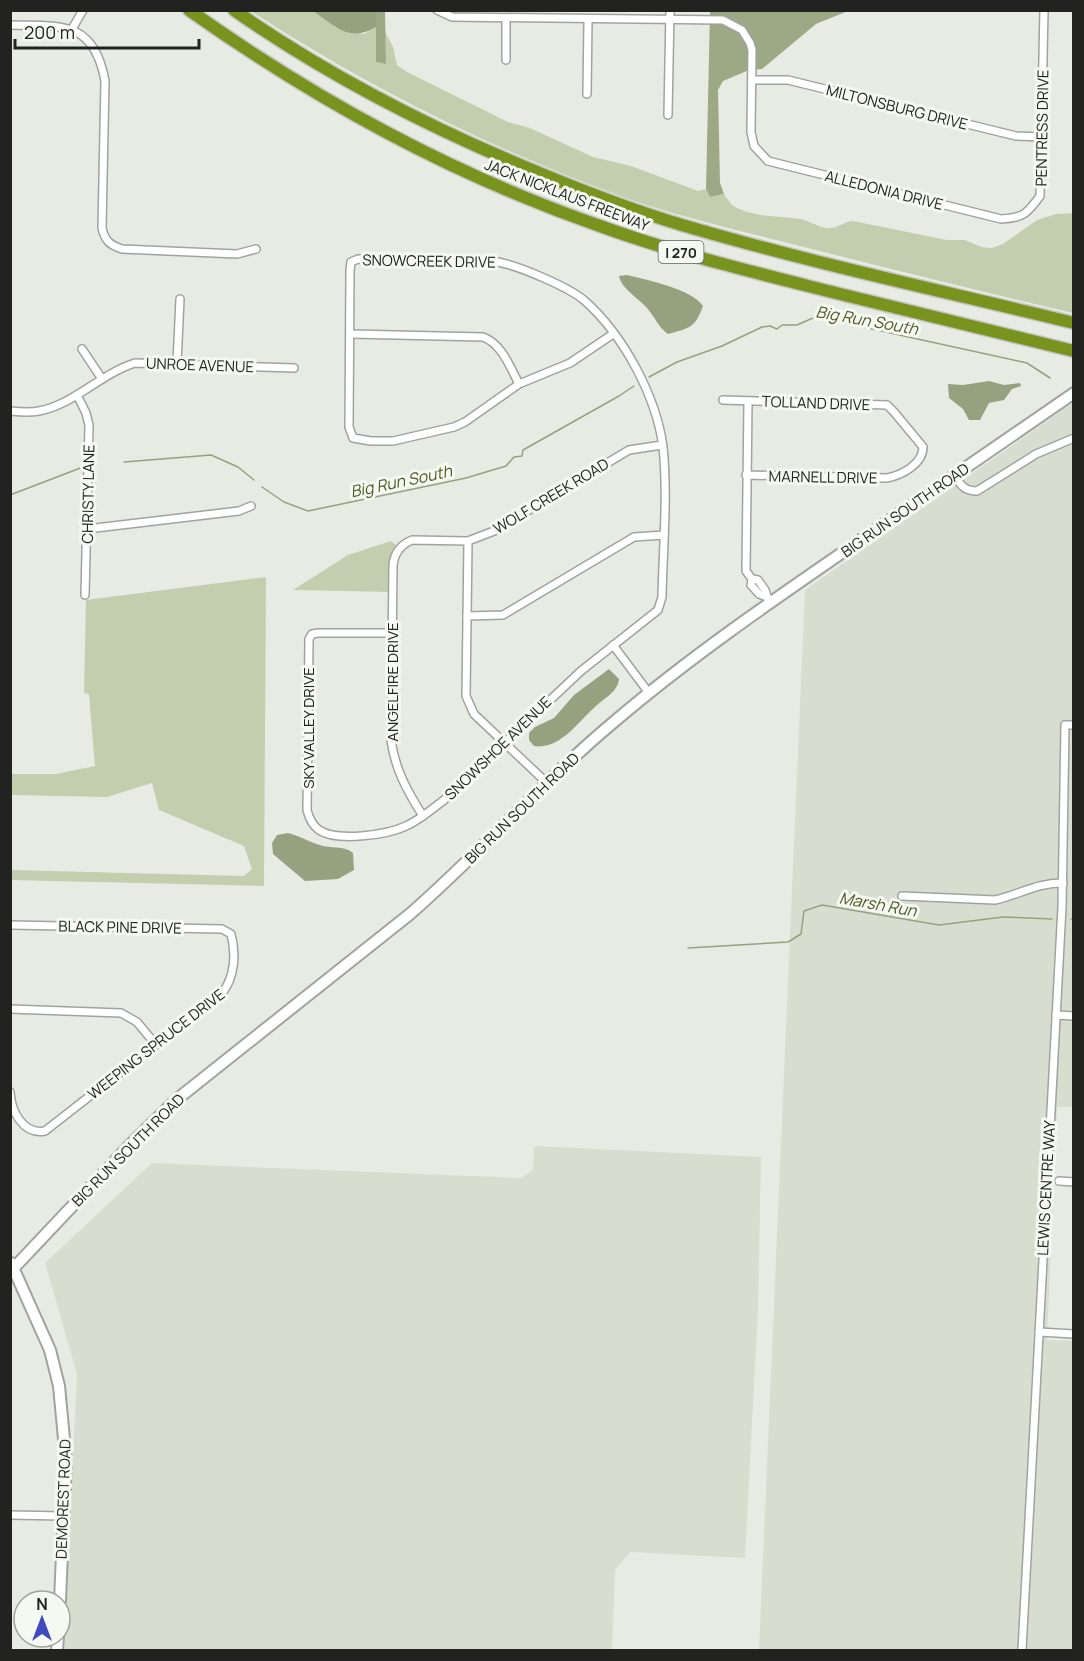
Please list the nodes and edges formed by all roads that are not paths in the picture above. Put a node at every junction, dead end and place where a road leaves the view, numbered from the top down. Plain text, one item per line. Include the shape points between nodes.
1 (83, 10) edge
2 (189, 10) edge
3 (234, 10) edge
4 (437, 10) edge
5 (670, 10) edge
6 (1044, 10) edge
7 (506, 18) junction
8 (588, 19) junction
9 (669, 20) junction
10 (10, 25) edge
11 (72, 29) junction
12 (506, 60) dead end
13 (752, 80) junction
14 (587, 94) dead end
15 (668, 115) dead end
16 (1042, 137) junction
17 (1001, 219) joint
18 (256, 249) dead end
19 (180, 299) dead end
20 (1074, 323) edge
21 (351, 334) junction
22 (613, 334) junction
23 (82, 349) dead end
24 (1074, 351) edge
25 (177, 363) junction
26 (294, 368) dead end
27 (102, 379) junction
28 (519, 384) junction
29 (1074, 393) edge
30 (77, 395) junction
31 (723, 400) dead end
32 (748, 401) junction
33 (10, 411) edge
34 (1074, 438) edge
35 (662, 445) junction
36 (923, 450) joint
37 (746, 475) junction
38 (955, 476) junction
39 (251, 506) dead end
40 (87, 529) junction
41 (664, 535) junction
42 (468, 541) junction
43 (404, 544) joint
44 (85, 595) dead end
45 (768, 600) junction
46 (662, 601) joint
47 (467, 616) junction
48 (391, 633) junction
49 (613, 645) junction
50 (650, 693) junction
51 (1074, 725) edge
52 (503, 742) junction
53 (547, 783) junction
54 (423, 816) junction
55 (312, 822) joint
56 (1063, 883) junction
57 (902, 897) dead end
58 (10, 925) edge
59 (229, 932) joint
60 (10, 1008) edge
61 (1056, 1015) junction
62 (1074, 1016) edge
63 (156, 1045) junction
64 (10, 1092) edge
65 (1059, 1181) dead end
66 (1074, 1182) edge
67 (11, 1268) edge
68 (1039, 1332) junction
69 (1074, 1334) edge
70 (10, 1515) edge
71 (63, 1516) junction
72 (60, 1589) edge
73 (1022, 1650) edge

1 - 11 street
2 - 24 highway, JACK NICKLAUS FREEWAY / I 270 via 300,85 368,123 449,164 549,207 718,263
3 - 20 highway, JACK NICKLAUS FREEWAY / I 270 via 393,106 490,153 578,189 682,225
4 - 7 street via 452,17
5 - 9 street
6 - 16 street, PENTRESS DRIVE
7 - 8 street
7 - 12 street
8 - 9 street
8 - 14 street
9 - 13 street via 723,20 742,30 752,50
9 - 15 street
10 - 11 street
11 - 18 street via 94,48 105,81 105,238 122,249 237,254
13 - 16 street, MILTONSBURG DRIVE via 788,80 1016,136
13 - 17 street, ALLEDONIA DRIVE via 751,132 754,146 768,161
16 - 17 street, PENTRESS DRIVE via 1040,196 1018,218
19 - 25 street
21 - 22 street, SNOWCREEK DRIVE via 350,272 351,262 358,259 507,264 583,299
21 - 28 street via 483,337 499,348
21 - 28 street via 353,438 393,441 454,427
22 - 28 street via 570,363
22 - 35 street, SNOWCREEK DRIVE via 641,377
23 - 27 street
25 - 26 street, UNROE AVENUE
25 - 27 street, UNROE AVENUE via 135,363
27 - 30 street, UNROE AVENUE
29 - 38 street, BIG RUN SOUTH ROAD
30 - 33 street, UNROE AVENUE via 38,411
30 - 40 street, CHRISTY LANE via 89,425
31 - 32 street, TOLLAND DRIVE
32 - 36 street, TOLLAND DRIVE via 886,405 922,443
32 - 37 street
34 - 38 street via 1036,454 977,491 962,487
35 - 41 street, SNOWCREEK DRIVE
35 - 42 street, WOLF CREEK ROAD via 629,450 494,531
36 - 37 street, MARNELL DRIVE via 921,458 903,473 887,478
37 - 45 street via 746,571 751,585
38 - 45 street, BIG RUN SOUTH ROAD
39 - 40 street via 239,511
40 - 44 street, CHRISTY LANE
41 - 46 street, SNOWCREEK DRIVE
41 - 47 street via 634,537 502,615
42 - 43 street, WOLF CREEK ROAD via 412,540
42 - 47 street
43 - 48 street, ANGELFIRE DRIVE via 393,559
45 - 50 street, BIG RUN SOUTH ROAD
46 - 49 street, SNOWSHOE AVENUE via 655,613
47 - 52 street via 466,696 474,714
48 - 54 street, ANGELFIRE DRIVE via 393,754 403,784
48 - 55 street, SKY VALLEY DRIVE via 328,632 312,634 309,639 308,810
49 - 50 street
49 - 52 street, SNOWSHOE AVENUE
50 - 53 street, BIG RUN SOUTH ROAD
51 - 56 street, LEWIS CENTRE WAY via 1065,725
52 - 53 street
52 - 54 street, SNOWSHOE AVENUE
53 - 67 street, BIG RUN SOUTH ROAD via 410,914 176,1100
54 - 55 street, SNOWSHOE AVENUE via 398,829 366,836 327,833
56 - 57 street via 1033,887 995,900
56 - 61 street, LEWIS CENTRE WAY
58 - 59 street, BLACK PINE DRIVE
59 - 63 street, WEEPING SPRUCE DRIVE via 234,958 228,986
60 - 63 street via 121,1013 137,1022
61 - 62 street
61 - 68 street, LEWIS CENTRE WAY
63 - 64 street, WEEPING SPRUCE DRIVE via 45,1131 31,1131 18,1117
65 - 66 street
67 - 71 street, DEMOREST ROAD via 50,1350 59,1386 66,1460
68 - 69 street
68 - 73 street, LEWIS CENTRE WAY
70 - 71 street
71 - 72 street, DEMOREST ROAD

